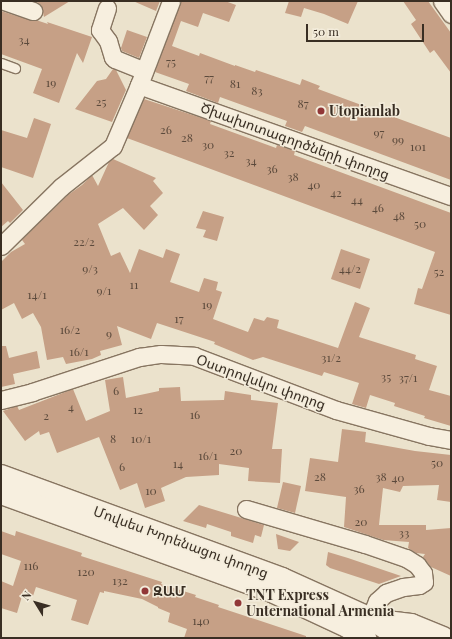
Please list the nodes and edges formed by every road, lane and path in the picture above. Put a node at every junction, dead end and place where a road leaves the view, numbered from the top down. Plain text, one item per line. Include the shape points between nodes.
1 (4, 1) edge
2 (171, 1) edge
3 (442, 1) edge
4 (107, 8) dead end
5 (33, 11) dead end
6 (451, 14) edge
7 (1, 63) edge
8 (15, 68) dead end
9 (142, 78) junction
10 (451, 196) edge
11 (1, 246) edge
12 (1, 400) edge
13 (451, 440) edge
14 (1, 476) edge
15 (1, 493) edge
16 (246, 510) dead end
17 (370, 629) edge
18 (401, 638) edge
19 (444, 638) edge

1 - 5 street
2 - 9 street
3 - 6 street
4 - 9 street, Ծխախոտագործների փողոց via 100,30 108,41 113,57
7 - 8 lane
9 - 10 street, Ծխախոտագործների փողոց
9 - 11 street via 113,146 61,187
12 - 13 street, Օստրովսկու փողոց via 139,358 161,354 194,356 336,410
14 - 17 main road, Մովսես Խորենացու փողոց via 282,579
15 - 17 main road, Մովսես Խորենացու փողոց via 274,592 347,626
16 - 17 street via 365,544 406,558 417,565 423,573 424,582 386,593 377,601
17 - 18 main road, Մովսես Խորենացու փողոց
17 - 19 main road via 411,625

